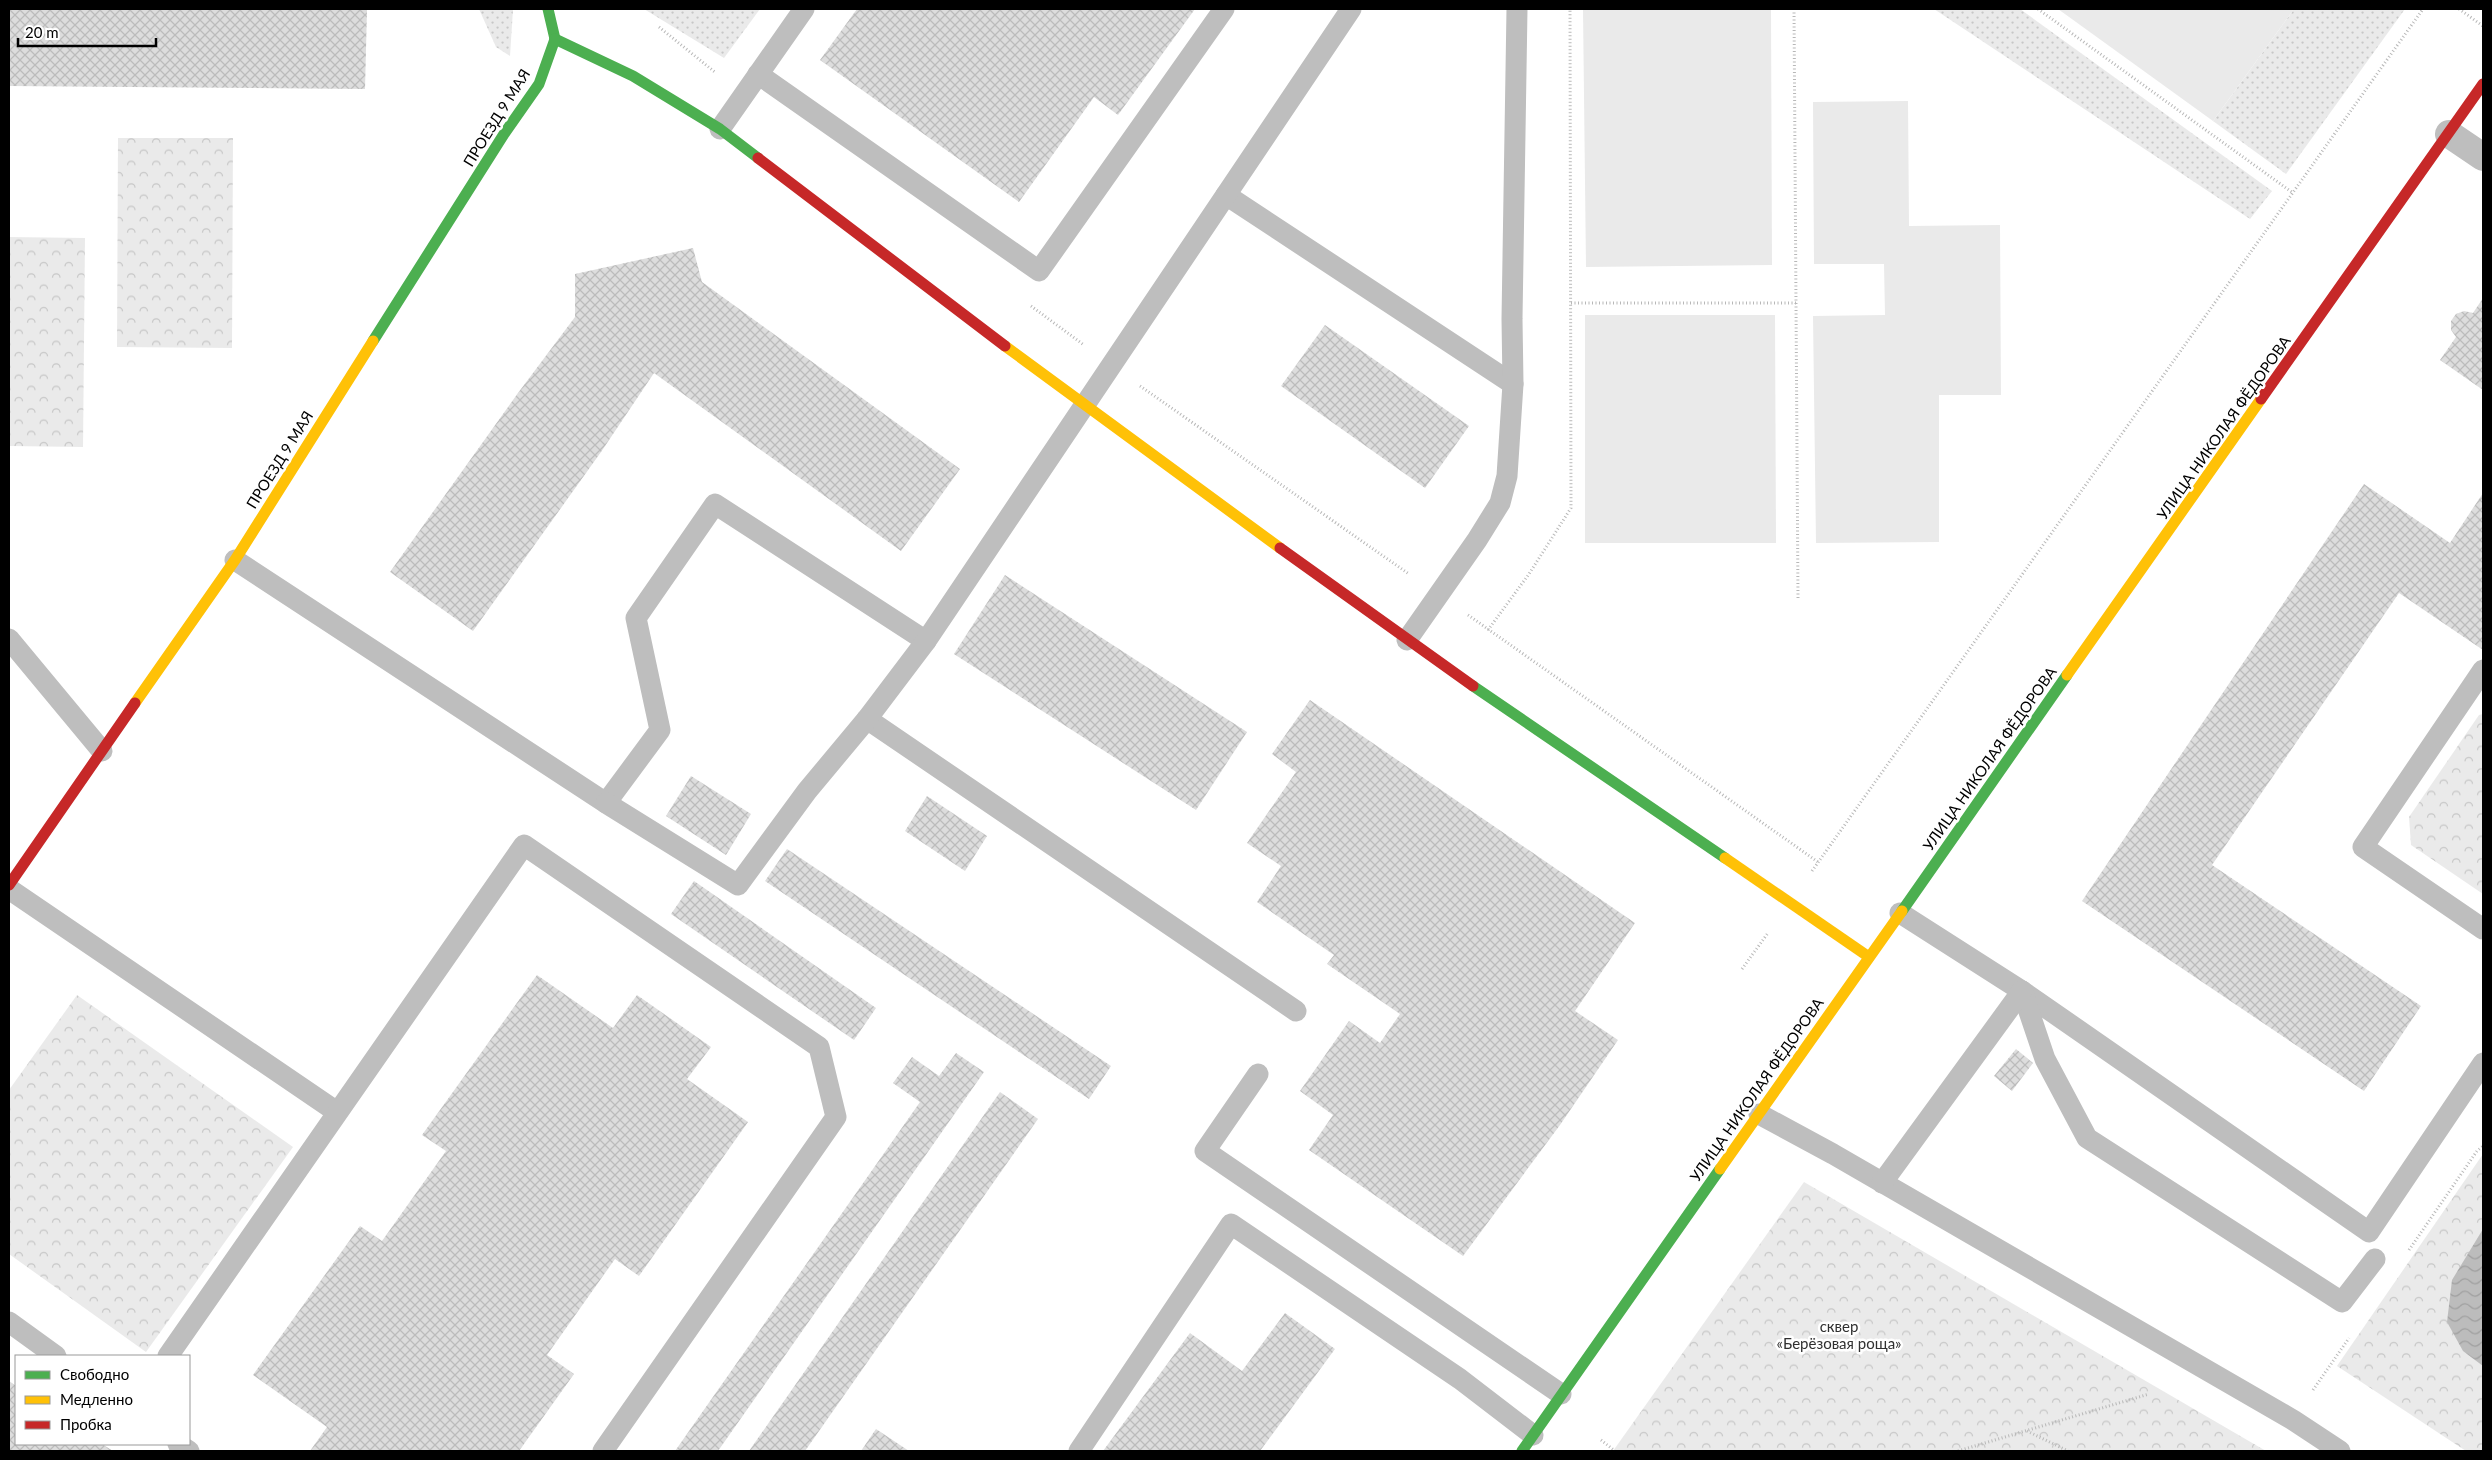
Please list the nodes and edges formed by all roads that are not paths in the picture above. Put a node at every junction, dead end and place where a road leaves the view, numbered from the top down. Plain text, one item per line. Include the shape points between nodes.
1 (548, 9) edge
2 (804, 9) edge
3 (1224, 9) edge
4 (1350, 9) edge
5 (1517, 9) edge
6 (555, 39) junction
7 (758, 74) junction
8 (2483, 84) edge
9 (720, 129) junction
10 (2449, 134) junction
11 (2483, 157) edge
12 (1226, 195) junction
13 (1513, 384) junction
14 (1085, 407) junction
15 (235, 560) junction
16 (9, 639) edge
17 (1407, 640) junction
18 (926, 641) junction
19 (2483, 670) edge
20 (867, 718) junction
21 (102, 751) junction
22 (606, 803) junction
23 (9, 884) edge
24 (9, 889) edge
25 (1900, 913) junction
26 (2483, 929) edge
27 (1869, 957) junction
28 (2022, 992) junction
29 (1296, 1011) dead end
30 (2483, 1063) edge
31 (1258, 1074) dead end
32 (337, 1112) junction
33 (1759, 1114) junction
34 (1882, 1183) junction
35 (2375, 1259) dead end
36 (9, 1322) edge
37 (55, 1355) edge
38 (169, 1355) edge
39 (1561, 1394) junction
40 (1527, 1443) edge
41 (603, 1451) edge
42 (1079, 1451) edge
43 (2340, 1451) edge

1 - 6 street
2 - 7 lane
3 - 7 lane via 1039,271
4 - 12 lane
5 - 13 lane
6 - 9 street via 633,76
6 - 15 street, ПРОЕЗД 9 МАЯ via 539,84 504,134
7 - 9 lane
8 - 10 street, УЛИЦА НИКОЛАЯ ФЁДОРОВА
9 - 14 street
10 - 11 street
10 - 25 street, УЛИЦА НИКОЛАЯ ФЁДОРОВА
12 - 13 lane
12 - 14 lane
13 - 17 lane via 1506,476 1500,503
14 - 17 street
14 - 18 lane
15 - 21 street, ПРОЕЗД 9 МАЯ
15 - 22 lane
16 - 21 lane
17 - 27 street
18 - 20 lane
18 - 22 lane via 715,504 636,618 660,730
19 - 26 lane via 2363,847
20 - 22 lane via 807,791 738,885
20 - 29 lane
21 - 23 street, ПРОЕЗД 9 МАЯ
24 - 32 lane
25 - 27 street, УЛИЦА НИКОЛАЯ ФЁДОРОВА
25 - 28 lane
27 - 33 street, УЛИЦА НИКОЛАЯ ФЁДОРОВА
28 - 30 lane via 2370,1232
28 - 34 lane
28 - 35 lane via 2046,1059 2087,1138 2342,1302
31 - 39 lane via 1205,1150
32 - 38 lane
32 - 41 lane via 524,846 819,1046 836,1117
33 - 34 lane
33 - 39 street, УЛИЦА НИКОЛАЯ ФЁДОРОВА
34 - 43 lane via 2293,1420
36 - 37 lane
39 - 40 street, УЛИЦА НИКОЛАЯ ФЁДОРОВА
40 - 42 lane via 1460,1379 1231,1224

